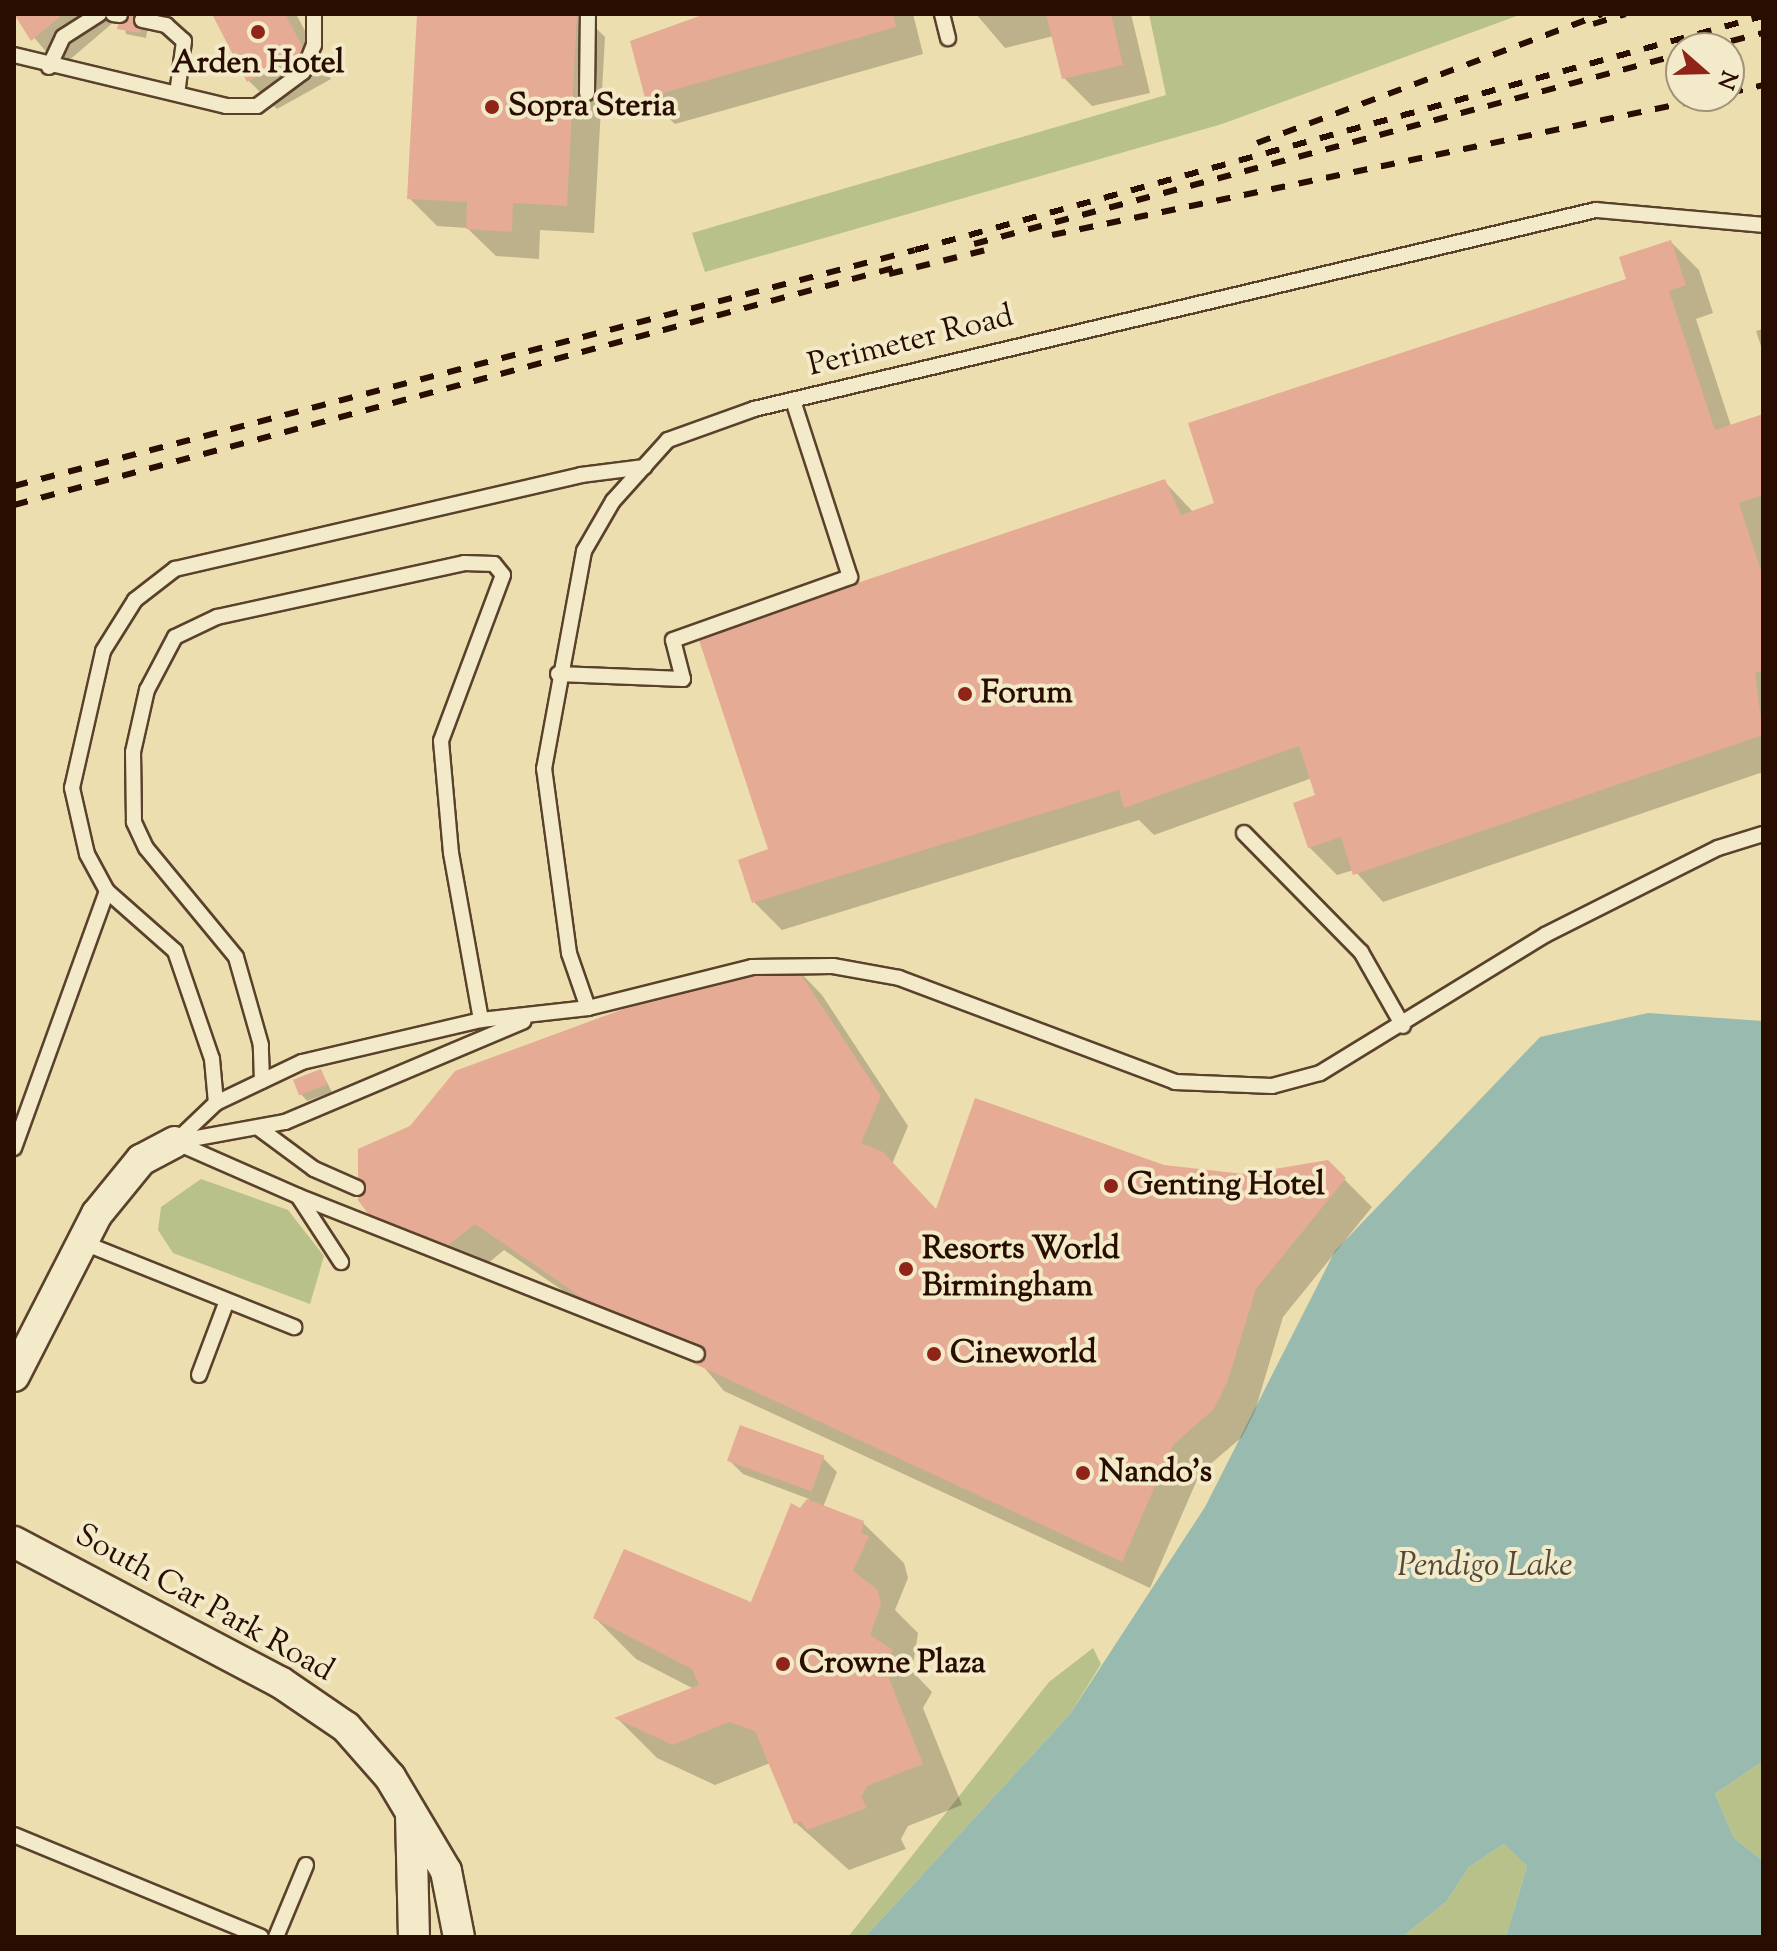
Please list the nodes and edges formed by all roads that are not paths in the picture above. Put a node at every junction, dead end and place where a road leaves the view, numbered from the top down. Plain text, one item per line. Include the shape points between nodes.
1 (99, 14) edge
2 (314, 14) edge
3 (588, 14) edge
4 (942, 14) edge
5 (142, 20) dead end
6 (948, 38) dead end
7 (14, 55) edge
8 (49, 67) junction
9 (587, 93) dead end
10 (177, 94) junction
11 (1763, 225) edge
12 (793, 400) junction
13 (644, 467) junction
14 (558, 674) junction
15 (1244, 833) dead end
16 (1763, 834) edge
17 (107, 891) junction
18 (588, 1008) junction
19 (542, 1014) junction
20 (481, 1020) junction
21 (1403, 1026) junction
22 (262, 1081) junction
23 (216, 1103) junction
24 (260, 1129) junction
25 (175, 1142) junction
26 (14, 1148) edge
27 (357, 1188) dead end
28 (298, 1196) junction
29 (79, 1241) junction
30 (341, 1262) dead end
31 (226, 1303) junction
32 (294, 1327) dead end
33 (697, 1354) dead end
34 (199, 1375) dead end
35 (14, 1376) edge
36 (14, 1542) edge
37 (411, 1813) junction
38 (14, 1835) edge
39 (306, 1865) dead end
40 (261, 1937) edge
41 (276, 1937) edge
42 (414, 1937) edge
43 (459, 1937) edge

1 - 8 lane via 63,37
2 - 10 lane via 311,55 279,96 236,107
3 - 9 lane
4 - 6 lane
5 - 10 lane via 166,25 184,41
7 - 8 lane
8 - 10 lane
11 - 12 lane, Perimeter Road via 1596,210
12 - 13 lane, Perimeter Road via 668,440
12 - 14 lane via 850,577 673,640 683,679
13 - 14 lane, Perimeter Road via 613,501 584,551
13 - 17 lane via 581,475 175,569 135,600 103,651 72,788 87,854
14 - 18 lane, Perimeter Road via 544,769 569,953
15 - 21 lane via 1361,952
16 - 21 lane via 1718,848 1545,935
17 - 23 lane via 175,951 212,1059
17 - 26 lane
18 - 19 lane
18 - 21 lane via 752,967 833,966 966,1000 1175,1082 1239,1089 1320,1073
19 - 20 lane
19 - 24 lane
20 - 22 lane via 302,1062
20 - 22 lane via 451,853 441,741 503,575 494,564 464,563 217,617 175,637 147,690 133,752 134,822 146,848 236,957 261,1045
22 - 23 lane
23 - 25 lane
24 - 25 lane
24 - 27 lane via 314,1169
25 - 28 lane
25 - 29 street via 131,1170
28 - 30 lane
28 - 33 lane
29 - 31 lane
29 - 35 street
31 - 32 lane
31 - 34 lane
36 - 37 street, South Car Park Road via 328,1713 364,1744
37 - 42 street
37 - 43 street, South Car Park Road via 446,1871
38 - 40 lane
39 - 41 lane

